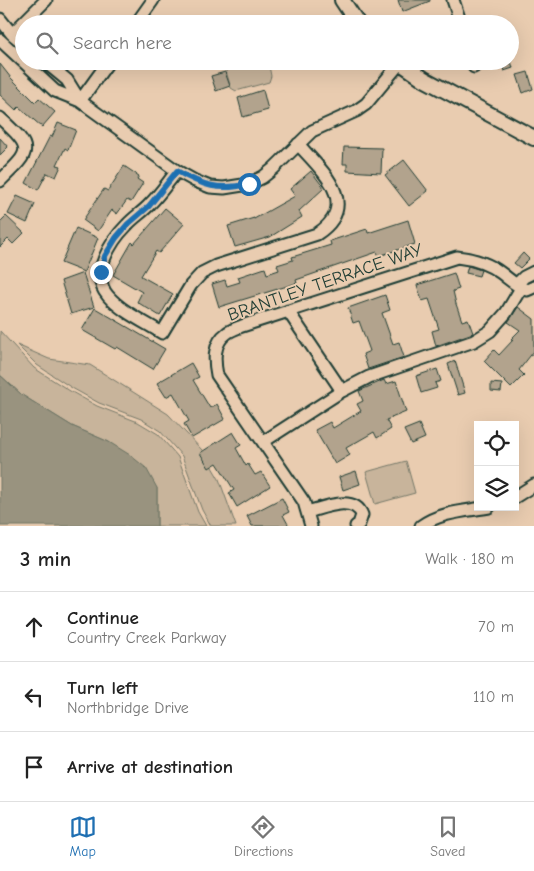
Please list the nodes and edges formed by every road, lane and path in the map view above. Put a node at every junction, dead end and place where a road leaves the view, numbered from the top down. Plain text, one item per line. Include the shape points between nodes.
1 (46, 0) edge
2 (153, 0) edge
3 (342, 0) edge
4 (454, 0) edge
5 (31, 15) edge
6 (142, 15) edge
7 (352, 15) edge
8 (458, 15) edge
9 (0, 19) edge
10 (15, 31) edge
11 (12, 34) junction
12 (15, 36) edge
13 (0, 40) edge
14 (15, 54) edge
15 (32, 70) edge
16 (55, 70) edge
17 (102, 70) edge
18 (393, 70) edge
19 (411, 70) edge
20 (80, 101) junction
21 (0, 118) edge
22 (534, 138) edge
23 (298, 144) junction
24 (177, 171) junction
25 (0, 181) edge
26 (534, 272) edge
27 (534, 287) edge
28 (521, 288) junction
29 (288, 311) junction
30 (342, 391) junction
31 (264, 442) junction
32 (534, 485) edge
33 (519, 494) edge
34 (474, 510) edge
35 (307, 512) junction
36 (311, 526) edge
37 (356, 526) edge
38 (421, 526) edge

1 - 5 street
2 - 6 street
3 - 7 main road
4 - 8 street
9 - 11 street
10 - 11 street
11 - 12 street
13 - 14 street
15 - 20 street via 55,91
16 - 20 street via 67,80
17 - 20 street
18 - 23 street via 366,104 312,131
19 - 22 main road
20 - 24 street
21 - 25 street via 20,136 25,152
23 - 24 street via 273,170 249,184 210,187
23 - 24 street via 331,181 336,193 337,205 328,227 317,234 202,272 162,333 116,304 102,285 101,272 105,256 116,238 149,206
26 - 28 street via 519,282
27 - 28 street
28 - 29 street, BRANTLEY TERRACE WAY via 481,261 457,257
28 - 30 street via 506,313 474,341 369,378
29 - 30 street
29 - 31 street, BRANTLEY TERRACE WAY via 226,333 217,346 214,360 218,375
30 - 31 street
31 - 35 street, BRANTLEY TERRACE WAY via 304,502
32 - 33 street
34 - 38 street via 442,516
35 - 36 street, BRANTLEY TERRACE WAY
35 - 37 street via 342,504 353,505 362,515 360,524

